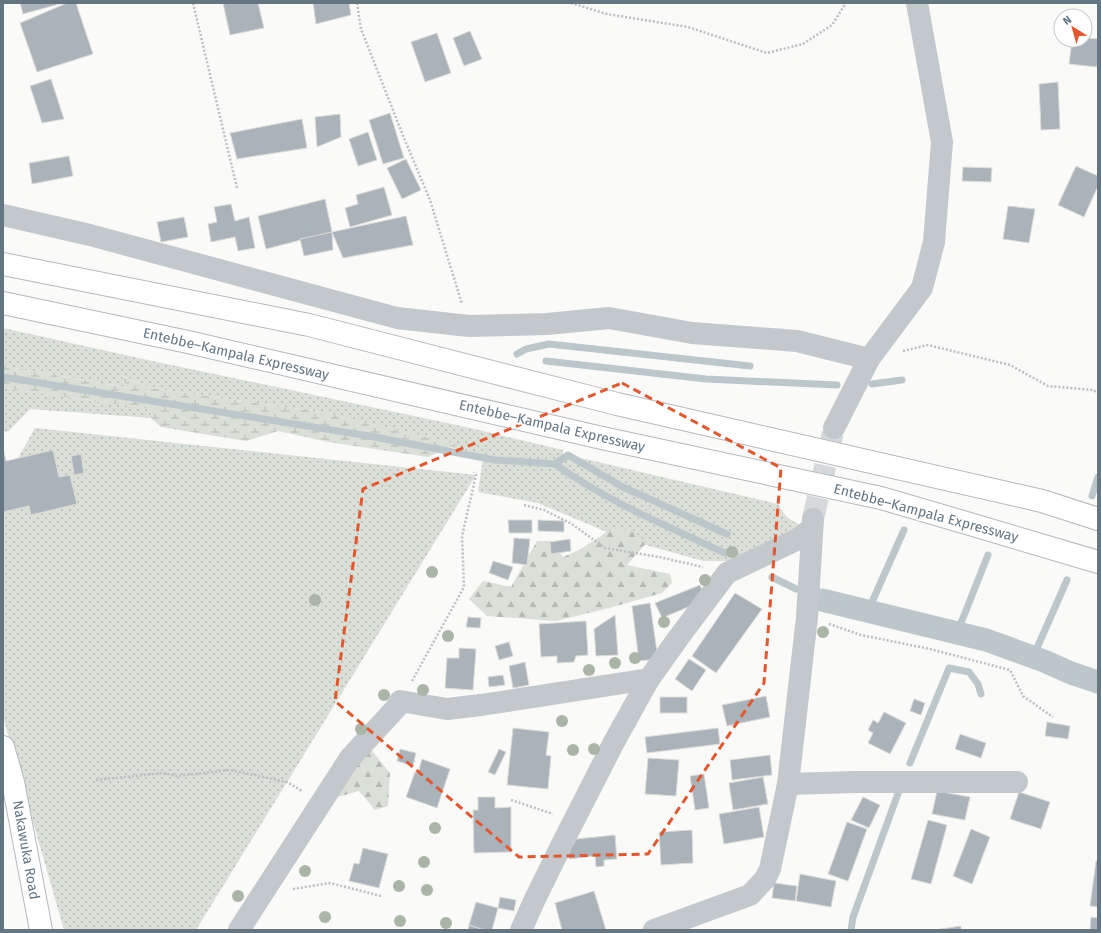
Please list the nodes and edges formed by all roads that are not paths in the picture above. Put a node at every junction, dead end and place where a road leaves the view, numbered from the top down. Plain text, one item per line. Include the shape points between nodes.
1 (917, 3) edge
2 (3, 215) edge
3 (3, 264) edge
4 (3, 303) edge
5 (869, 359) junction
6 (834, 428) tunnel mouth
7 (1098, 519) edge
8 (1098, 562) edge
9 (649, 679) junction
10 (3, 747) edge
11 (1017, 782) dead end
12 (788, 784) junction
13 (40, 930) edge
14 (239, 930) edge
15 (521, 930) edge
16 (654, 930) edge

1 - 5 street via 942,142 934,242 922,288
2 - 5 street via 90,234 397,318 469,326 547,324 609,318 692,333 797,342
3 - 7 main road via 309,325 617,404 1042,500
4 - 8 main road, Entebbe–Kampala Expressway via 188,342 602,438 881,498
5 - 6 street
9 - 12 street via 727,572 794,541 813,524 807,617
9 - 14 street via 447,709 400,701 350,758
9 - 15 street via 568,831
10 - 13 main road, Nakawuka Road via 14,782
11 - 12 street
12 - 16 street via 770,868 750,895

